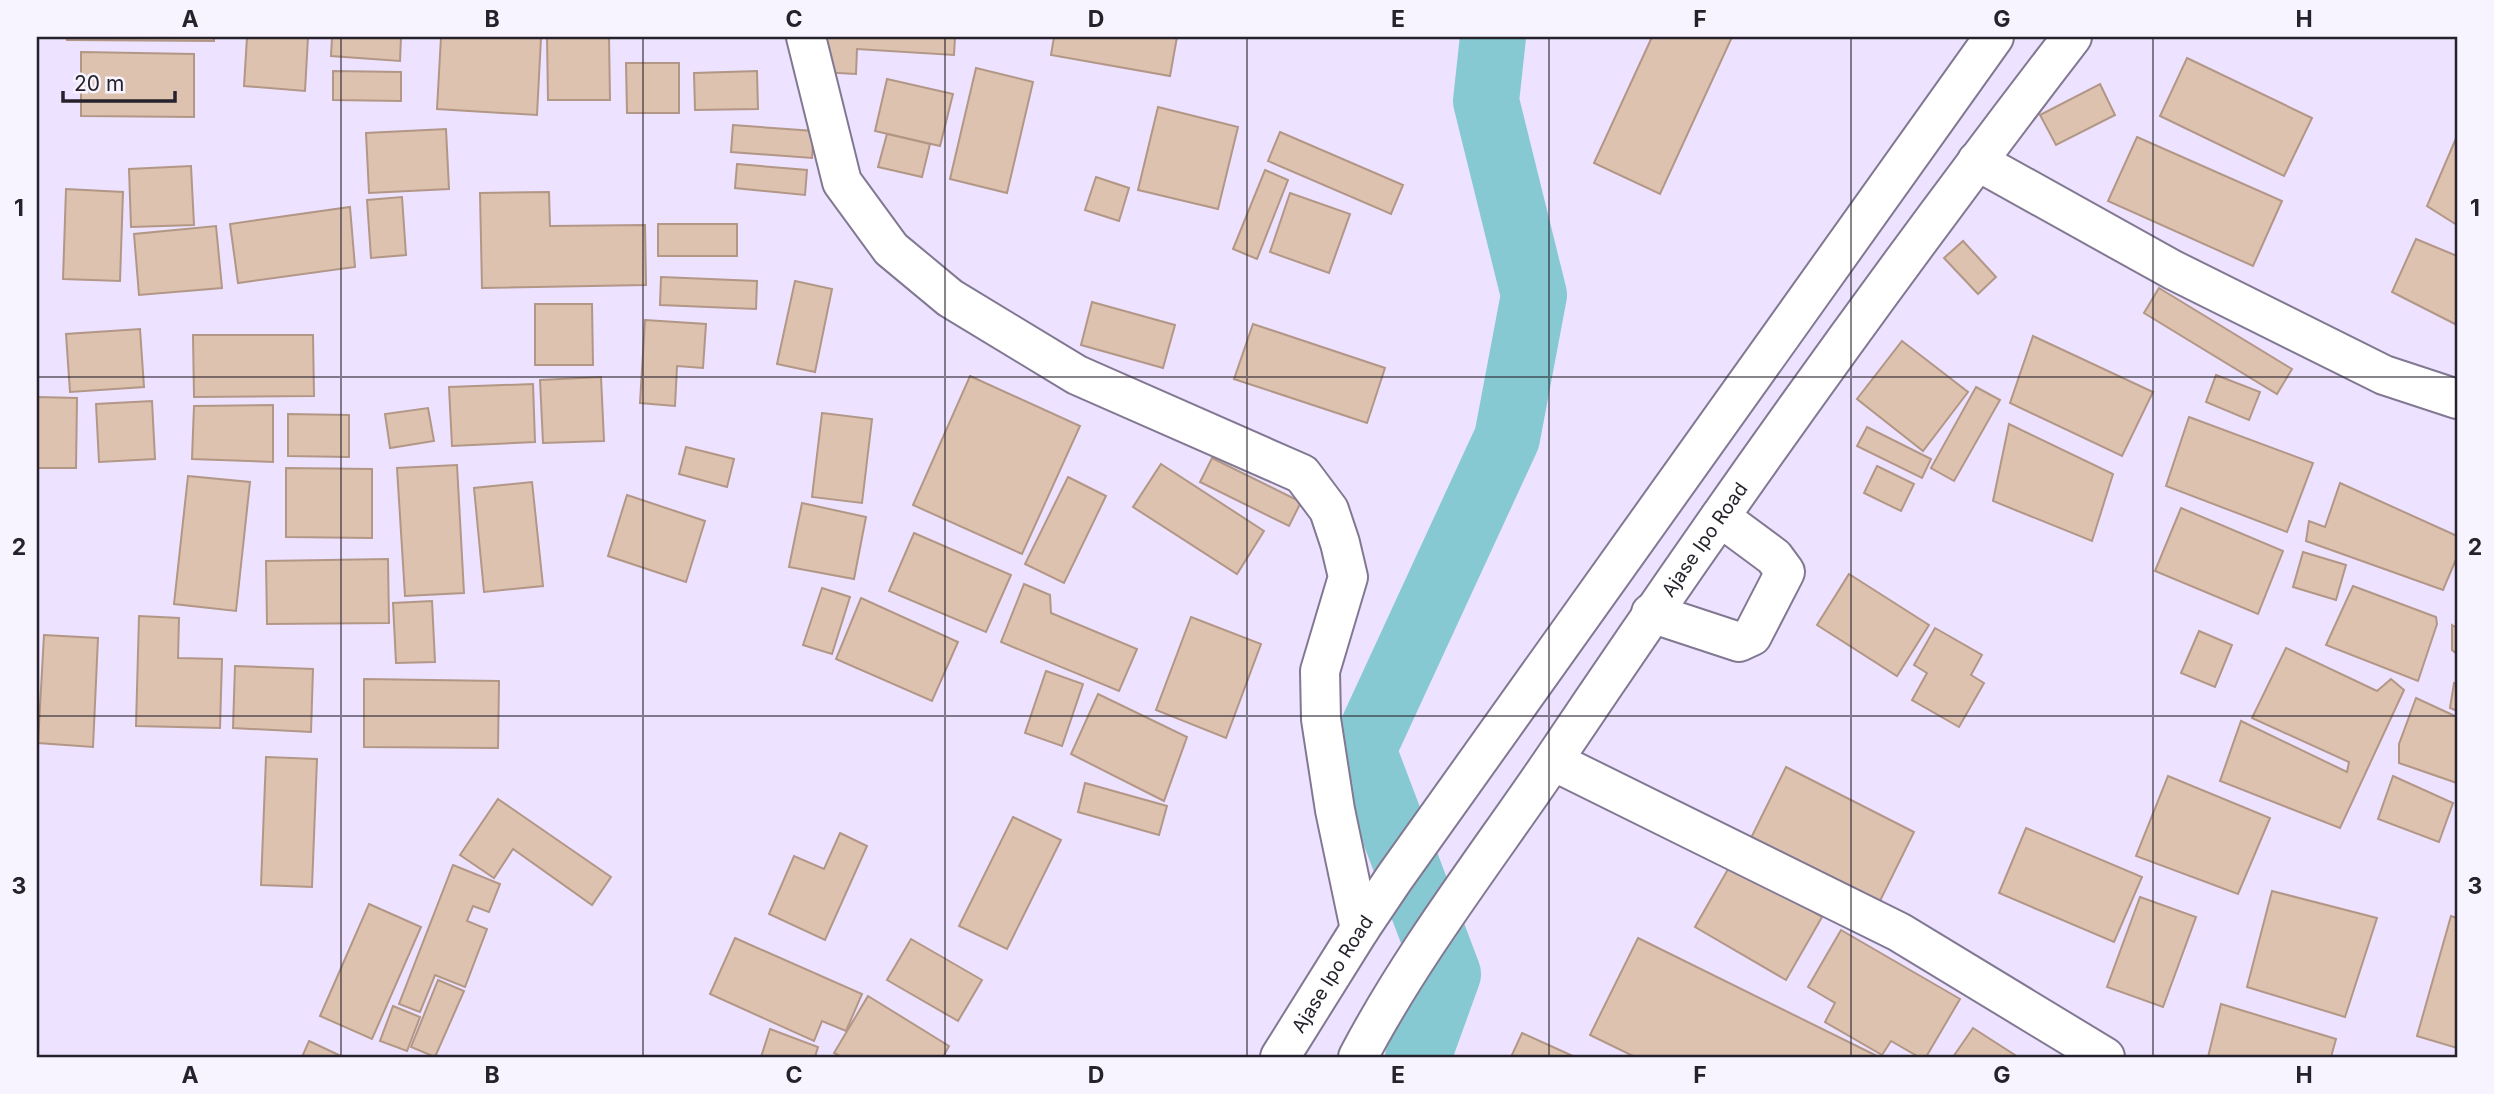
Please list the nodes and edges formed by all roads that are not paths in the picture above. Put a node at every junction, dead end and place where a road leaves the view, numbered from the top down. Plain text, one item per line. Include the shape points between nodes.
1 (806, 37) edge
2 (1994, 37) edge
3 (2072, 37) edge
4 (1977, 161) junction
5 (2457, 399) edge
6 (1720, 517) junction
7 (1651, 613) junction
8 (1553, 761) junction
9 (1360, 929) junction
10 (1280, 1057) edge
11 (1358, 1057) edge
12 (2105, 1057) edge

1 - 9 main road via 842,182 891,250 950,298 1077,375 1302,474 1329,510 1348,577 1320,671 1321,719
2 - 9 main road, Ajase Ipo Road
3 - 4 main road, Ajase Ipo Road
4 - 5 main road via 2173,270 2384,375
4 - 6 main road, Ajase Ipo Road
6 - 7 main road, Ajase Ipo Road
6 - 7 main road via 1774,556 1785,572 1752,636 1739,642
7 - 8 main road, Ajase Ipo Road
8 - 11 main road, Ajase Ipo Road via 1437,930
8 - 12 main road via 1899,932
9 - 10 main road, Ajase Ipo Road

